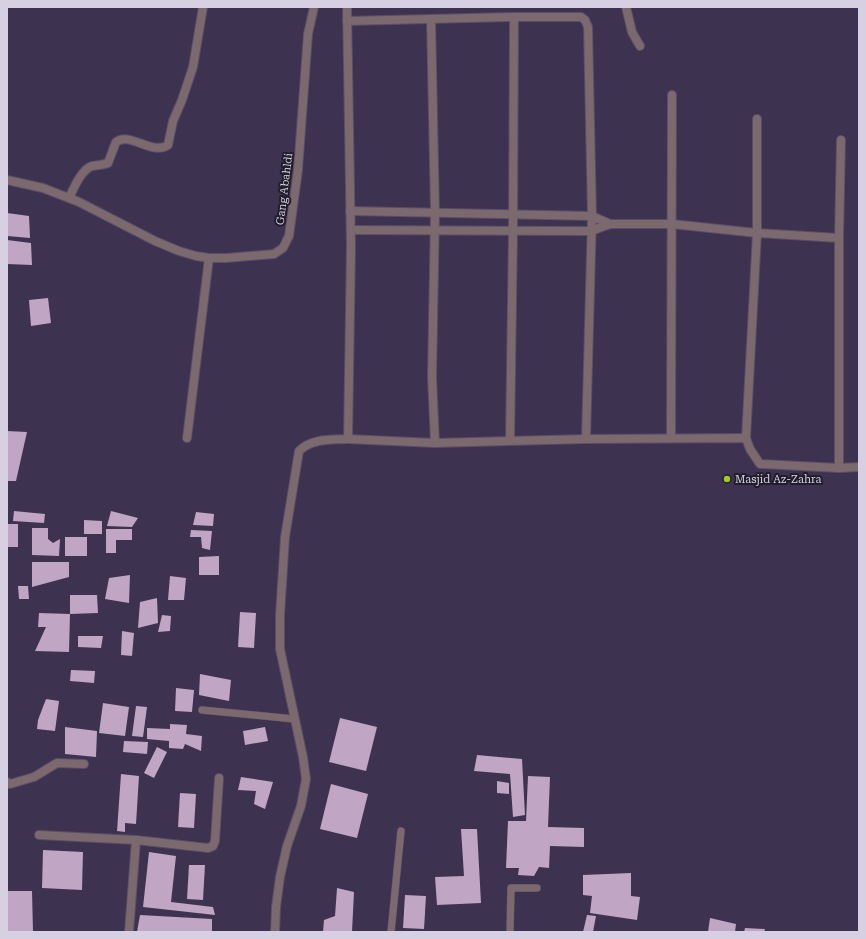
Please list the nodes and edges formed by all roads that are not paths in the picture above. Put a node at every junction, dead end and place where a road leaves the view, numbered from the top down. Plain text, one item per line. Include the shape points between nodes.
1 (203, 7) edge
2 (314, 7) edge
3 (347, 7) edge
4 (626, 7) edge
5 (514, 17) junction
6 (431, 19) junction
7 (347, 21) junction
8 (640, 46) dead end
9 (672, 95) dead end
10 (757, 119) dead end
11 (841, 140) dead end
12 (7, 180) edge
13 (69, 198) junction
14 (350, 212) junction
15 (435, 213) junction
16 (513, 215) junction
17 (592, 216) junction
18 (610, 224) junction
19 (672, 224) junction
20 (351, 230) junction
21 (435, 230) junction
22 (513, 231) junction
23 (591, 231) junction
24 (757, 233) junction
25 (839, 238) junction
26 (209, 258) junction
27 (187, 438) dead end
28 (671, 438) junction
29 (746, 438) junction
30 (348, 439) junction
31 (586, 439) junction
32 (510, 441) junction
33 (435, 443) junction
34 (859, 467) edge
35 (839, 468) junction
36 (202, 710) dead end
37 (294, 719) junction
38 (84, 764) dead end
39 (219, 778) dead end
40 (7, 782) edge
41 (401, 831) dead end
42 (39, 835) dead end
43 (136, 840) junction
44 (537, 888) dead end
45 (129, 932) edge
46 (275, 932) edge
47 (391, 932) edge
48 (510, 932) edge

1 - 13 street via 193,67 173,121 168,145 159,148 119,139 108,163 87,169
2 - 26 street, Gang Abahldi via 308,34 298,170 289,236 283,248 274,254
3 - 7 street
4 - 8 street via 632,32
5 - 6 street
5 - 16 street
5 - 17 street via 581,17 588,27
6 - 7 street
6 - 15 street
7 - 14 street
9 - 19 street
10 - 24 street
11 - 25 street
12 - 13 street, Gang Abahldi via 43,188
13 - 26 street, Gang Abahldi via 155,241 179,251
14 - 15 street
14 - 20 street
15 - 16 street
15 - 21 street
16 - 17 street
16 - 22 street
17 - 18 street
17 - 23 street
18 - 19 street
18 - 23 street
19 - 24 street
19 - 28 street
20 - 21 street
20 - 30 street
21 - 22 street
21 - 33 street via 432,377
22 - 23 street
22 - 32 street
23 - 31 street
24 - 25 street
24 - 29 street
25 - 35 street
26 - 27 street
28 - 29 street
28 - 31 street
29 - 35 street via 760,464
30 - 33 street
30 - 37 street via 316,441 299,451 285,537 280,635 280,649
31 - 32 street
32 - 33 street
34 - 35 street
36 - 37 lane
37 - 46 street via 306,779 301,806 287,846 280,877
38 - 40 street via 57,763 34,777 10,784
39 - 43 street via 213,846 208,848
41 - 47 lane
42 - 43 street
43 - 45 street
44 - 48 lane via 511,888

